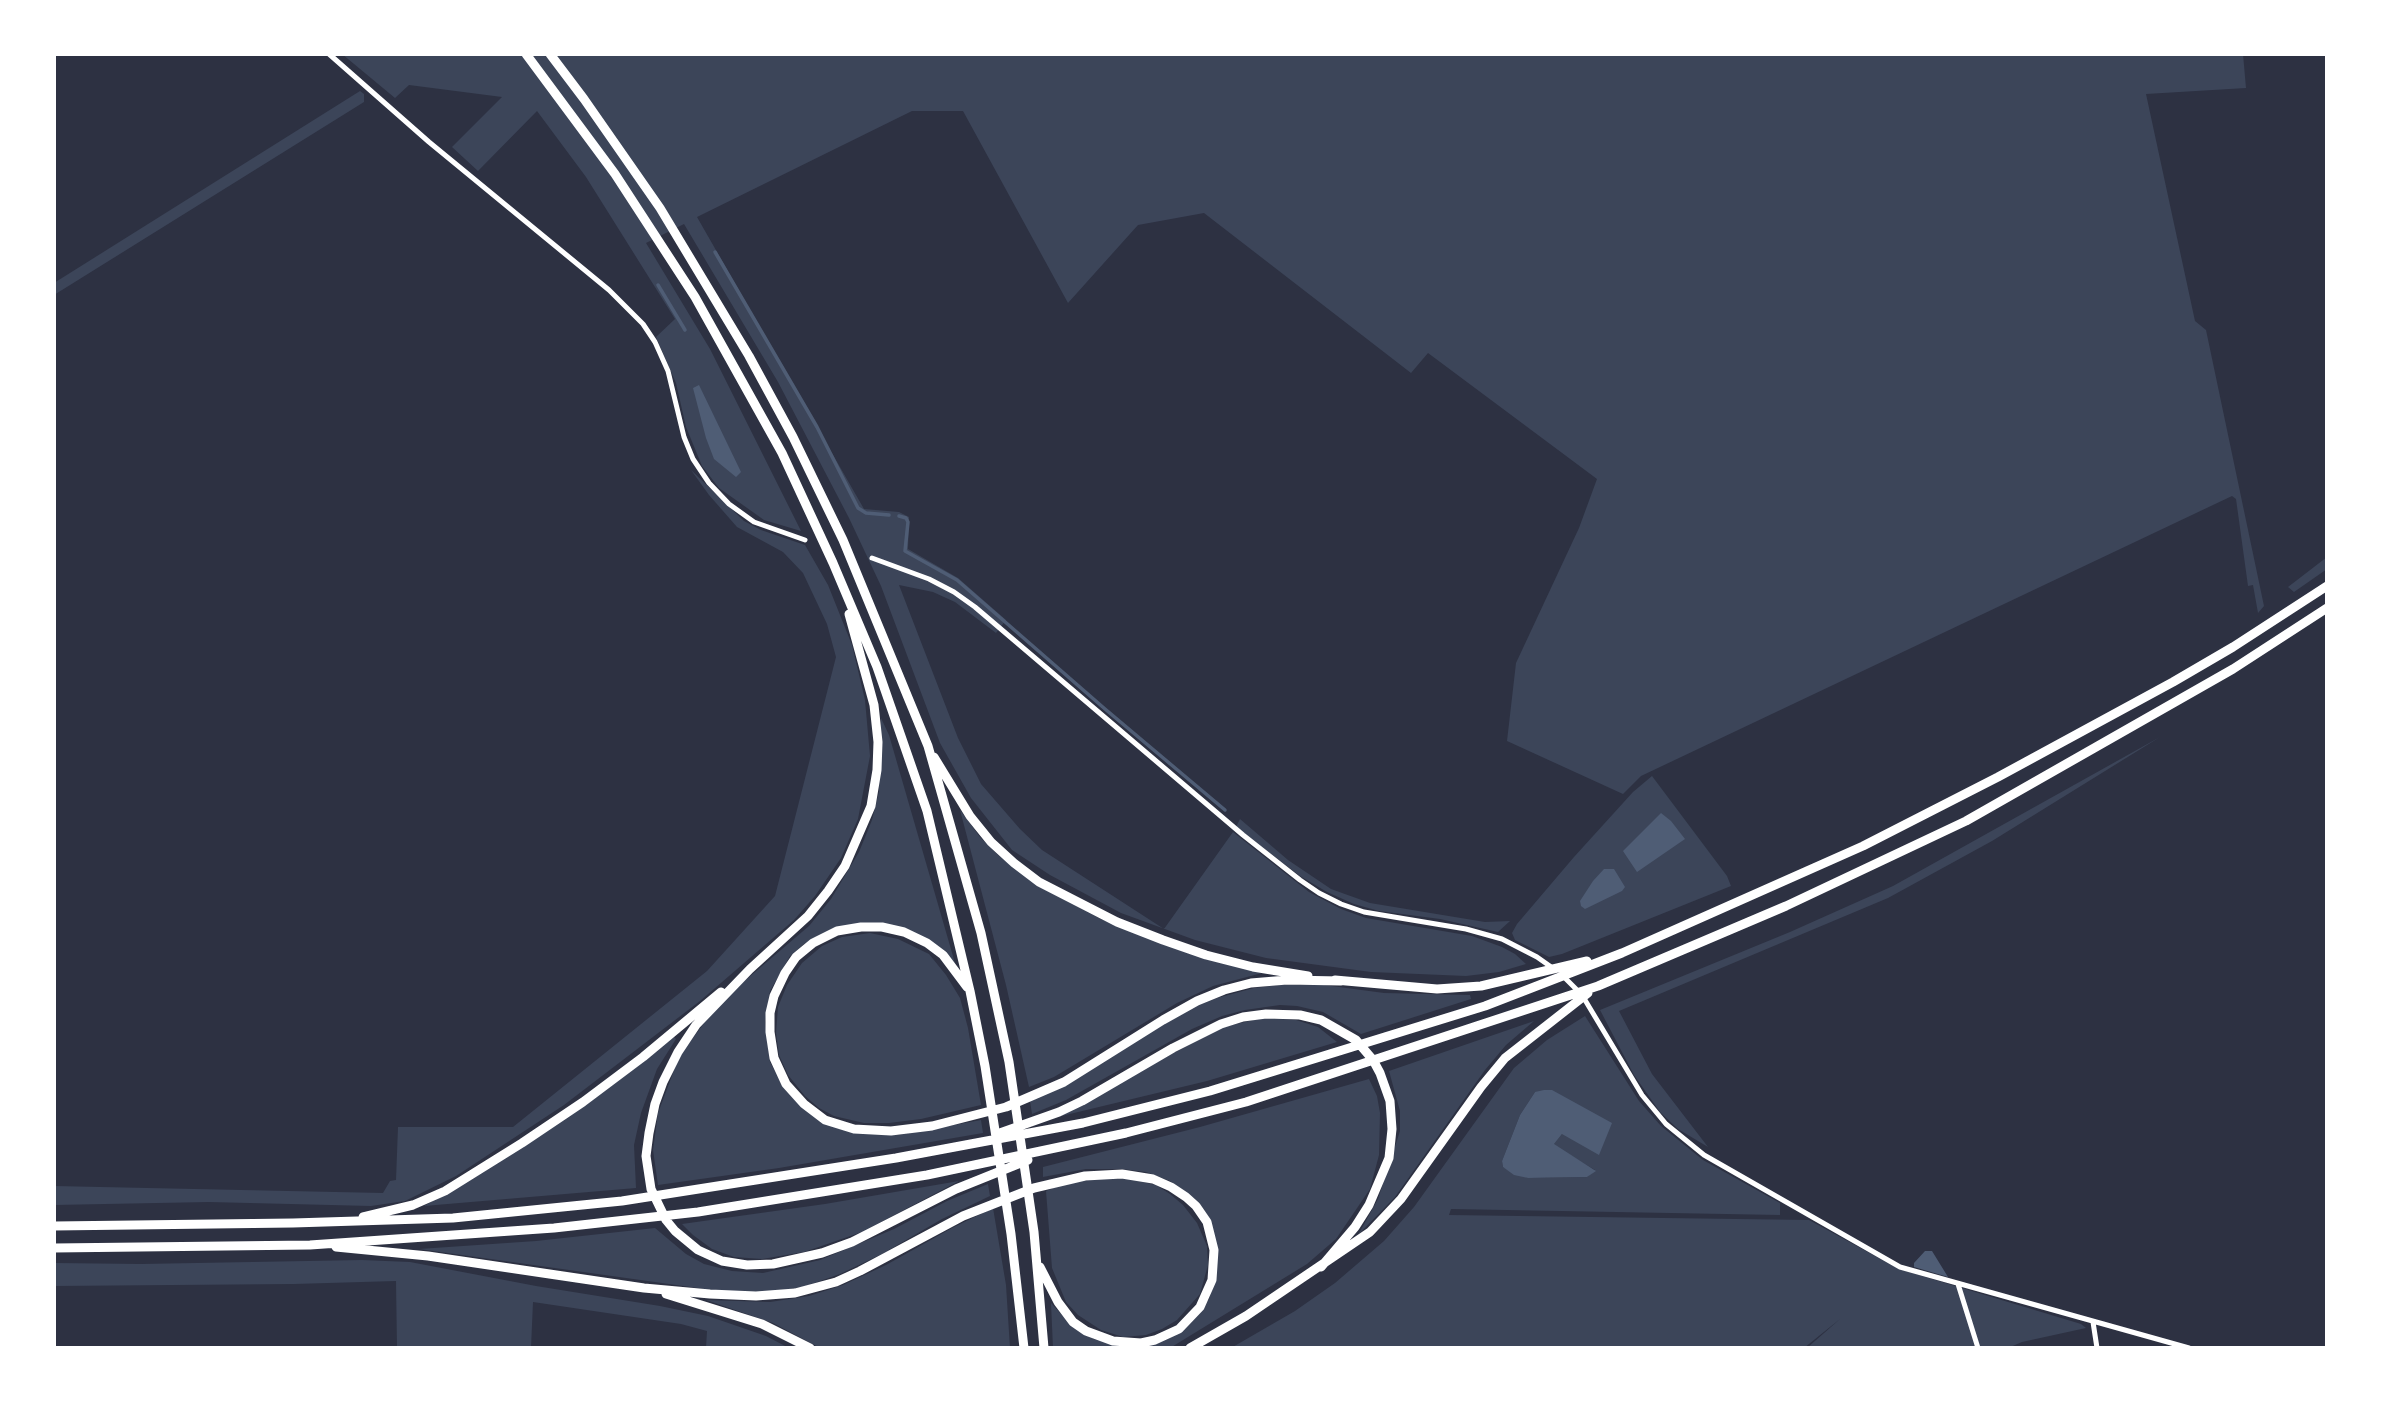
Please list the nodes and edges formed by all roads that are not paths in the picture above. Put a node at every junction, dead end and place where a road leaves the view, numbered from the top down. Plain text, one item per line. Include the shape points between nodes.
1 (329, 54) edge
2 (526, 54) edge
3 (550, 54) edge
4 (805, 540) dead end
5 (873, 558) dead end
6 (834, 563) junction
7 (2327, 586) edge
8 (2327, 608) edge
9 (928, 746) junction
10 (1622, 953) junction
11 (750, 969) junction
12 (1341, 981) junction
13 (1598, 986) junction
14 (970, 991) junction
15 (975, 1143) junction
16 (1059, 1148) junction
17 (344, 1222) junction
18 (54, 1226) edge
19 (310, 1245) junction
20 (54, 1248) edge
21 (1037, 1262) junction
22 (1321, 1267) junction
23 (1958, 1284) junction
24 (644, 1288) junction
25 (2093, 1322) junction
26 (2152, 1337) junction
27 (810, 1348) edge
28 (1024, 1348) edge
29 (1044, 1348) edge
30 (1190, 1348) edge
31 (1978, 1348) edge
32 (2097, 1348) edge
33 (2151, 1348) edge
34 (2189, 1348) edge

1 - 4 street via 609,290 643,324 668,371 693,459 709,483 754,522
2 - 6 highway via 615,174 695,298 782,453
3 - 9 highway via 660,208 749,356 843,540
5 - 23 street via 929,579 975,607 1243,835 1319,893 1364,912 1502,939 1561,974 1582,995 1642,1096 1666,1124 1704,1155 1900,1266
6 - 11 highway via 874,705 878,742 871,806 845,866 828,891 808,916
6 - 14 highway via 877,667 923,799
7 - 10 highway via 2185,675 1998,778 1863,846
8 - 13 highway via 2233,669 1966,821 1737,928
9 - 12 highway via 970,816 1039,882 1117,922 1206,955
9 - 21 highway via 981,933 1009,1062
10 - 12 highway via 1481,986 1437,989
10 - 15 highway via 1485,1006 1224,1087 1083,1123
11 - 16 highway via 696,1025 678,1052 659,1093 649,1133 646,1156 651,1189 666,1220 698,1250 747,1265 822,1253 956,1189
11 - 17 highway via 583,1102 445,1191 413,1205
12 - 14 highway via 1263,982 1224,990 1163,1020 1064,1082 1006,1107 932,1126 866,1130 825,1120 786,1084 774,1058 771,1013 785,973 813,943 837,931 882,926 915,937 943,955
13 - 16 highway via 1246,1102
13 - 22 highway via 1505,1058 1401,1199 1370,1232
14 - 28 highway via 1011,1234
15 - 17 highway via 622,1201 453,1218
15 - 22 highway via 1083,1101 1222,1024 1266,1014 1321,1020 1356,1040 1373,1060 1390,1101 1392,1129 1389,1158 1369,1205
16 - 19 highway via 928,1175 698,1212 554,1228
17 - 18 highway
19 - 20 highway
19 - 24 highway via 428,1256
21 - 24 highway via 1073,1322 1113,1341 1141,1343 1180,1329 1200,1307 1212,1280 1214,1250 1207,1222 1186,1196 1153,1179 1106,1174 1064,1179 985,1206 836,1282 794,1293 756,1296
21 - 29 highway
22 - 30 highway
23 - 25 street
23 - 31 street
24 - 27 highway via 762,1324
25 - 26 street
25 - 32 street
26 - 33 street
26 - 34 street

